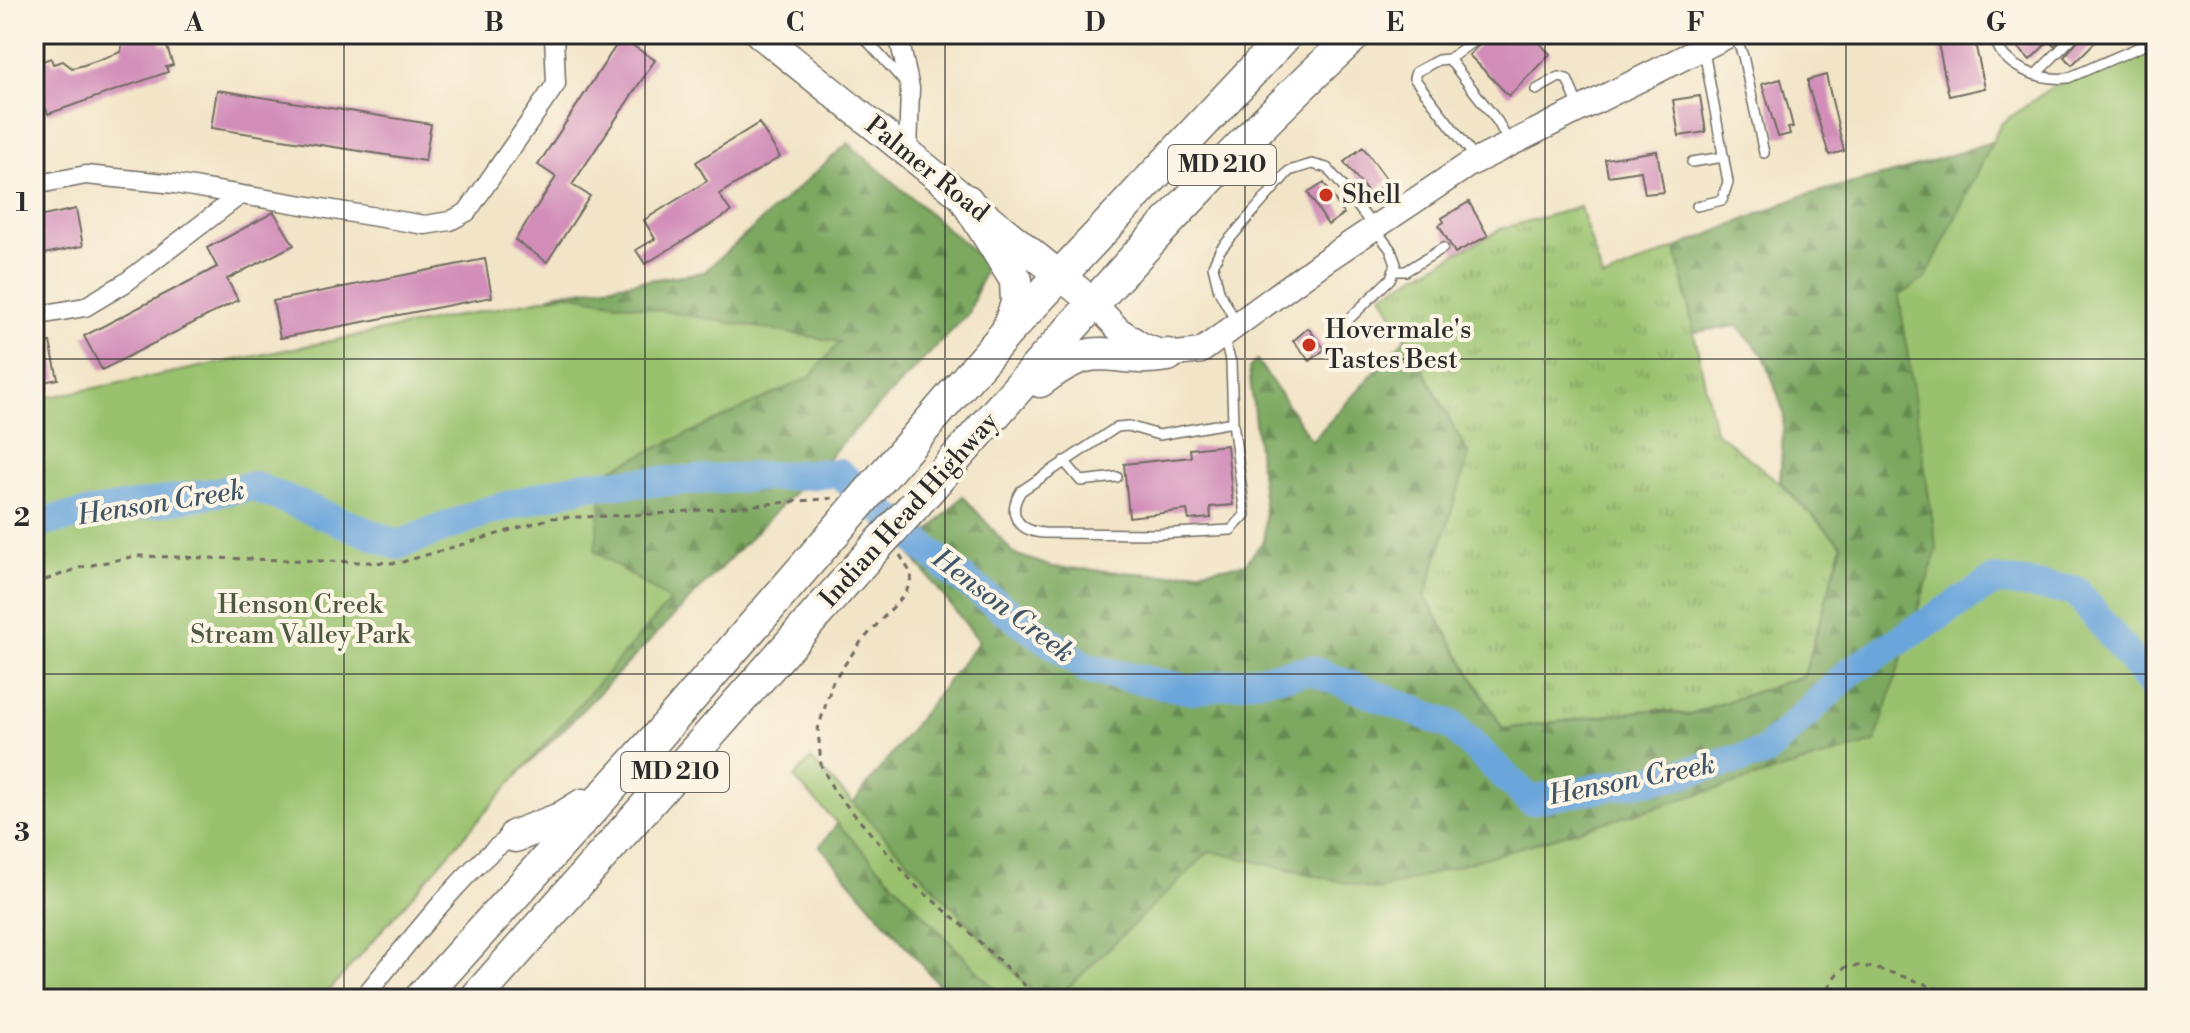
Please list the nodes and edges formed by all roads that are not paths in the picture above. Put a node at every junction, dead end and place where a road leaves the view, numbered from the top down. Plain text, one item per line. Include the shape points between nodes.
1 (554, 34) edge
2 (760, 34) edge
3 (861, 34) edge
4 (898, 34) edge
5 (1287, 34) edge
6 (1356, 34) edge
7 (1483, 34) edge
8 (1733, 34) edge
9 (2006, 34) edge
10 (2076, 34) edge
11 (1994, 39) edge
12 (2156, 40) edge
13 (1703, 47) junction
14 (1449, 59) junction
15 (2037, 73) junction
16 (910, 88) junction
17 (1536, 90) dead end
18 (1579, 107) junction
19 (1509, 143) junction
20 (1764, 153) dead end
21 (908, 154) junction
22 (1724, 157) junction
23 (1477, 160) junction
24 (1692, 162) dead end
25 (34, 185) edge
26 (240, 195) junction
27 (967, 201) junction
28 (1697, 206) dead end
29 (1373, 228) junction
30 (1443, 248) dead end
31 (1393, 271) junction
32 (1061, 276) junction
33 (1094, 303) junction
34 (34, 316) edge
35 (1344, 324) dead end
36 (1007, 332) junction
37 (1231, 332) junction
38 (1168, 355) junction
39 (987, 422) junction
40 (1233, 422) junction
41 (1064, 461) junction
42 (1117, 477) dead end
43 (612, 785) junction
44 (515, 836) junction
45 (525, 881) junction
46 (362, 999) edge
47 (420, 999) edge
48 (475, 999) edge

1 - 26 street via 556,84 476,200 458,217 425,225
2 - 21 main road, Palmer Road
3 - 16 lane
4 - 16 street
5 - 32 highway, Indian Head Highway / MD 210
6 - 33 highway, Indian Head Highway / MD 210 via 1279,105
7 - 14 lane
8 - 13 main road
8 - 20 lane via 1743,56
9 - 11 lane
10 - 15 lane
11 - 15 lane via 2014,66
12 - 15 lane via 2068,78
13 - 18 main road
13 - 22 lane
14 - 19 lane
14 - 23 lane via 1438,60 1414,78
16 - 21 street
17 - 18 lane via 1559,77 1567,79
18 - 19 main road
19 - 23 main road
21 - 27 main road, Palmer Road
22 - 24 lane
22 - 28 lane via 1728,182 1722,200
23 - 29 main road
25 - 26 street via 86,175
26 - 34 street via 85,307
27 - 32 main road, Palmer Road
27 - 36 highway via 1016,280 1017,303
29 - 31 lane via 1391,250
29 - 37 main road
29 - 37 lane via 1327,168 1312,164 1289,171 1220,250 1213,266
30 - 31 lane via 1406,271
31 - 35 lane
32 - 33 main road, Palmer Road
32 - 36 highway, Indian Head Highway / MD 210
33 - 38 main road via 1118,329
33 - 39 highway, Indian Head Highway / MD 210
36 - 43 highway, Indian Head Highway / MD 210, bridge via 882,477 840,509
37 - 38 main road via 1201,351
37 - 40 lane
38 - 39 highway via 1076,356
39 - 48 highway, Indian Head Highway / MD 210, bridge via 913,507 887,550
40 - 41 lane via 1159,435 1117,427
40 - 41 lane via 1245,515 1231,530 1030,532 1013,514 1014,502 1021,491
41 - 42 lane via 1081,481
43 - 44 highway via 560,819
43 - 45 highway, Indian Head Highway / MD 210
44 - 45 highway via 529,854
44 - 46 street via 478,865
45 - 47 highway, Indian Head Highway / MD 210

